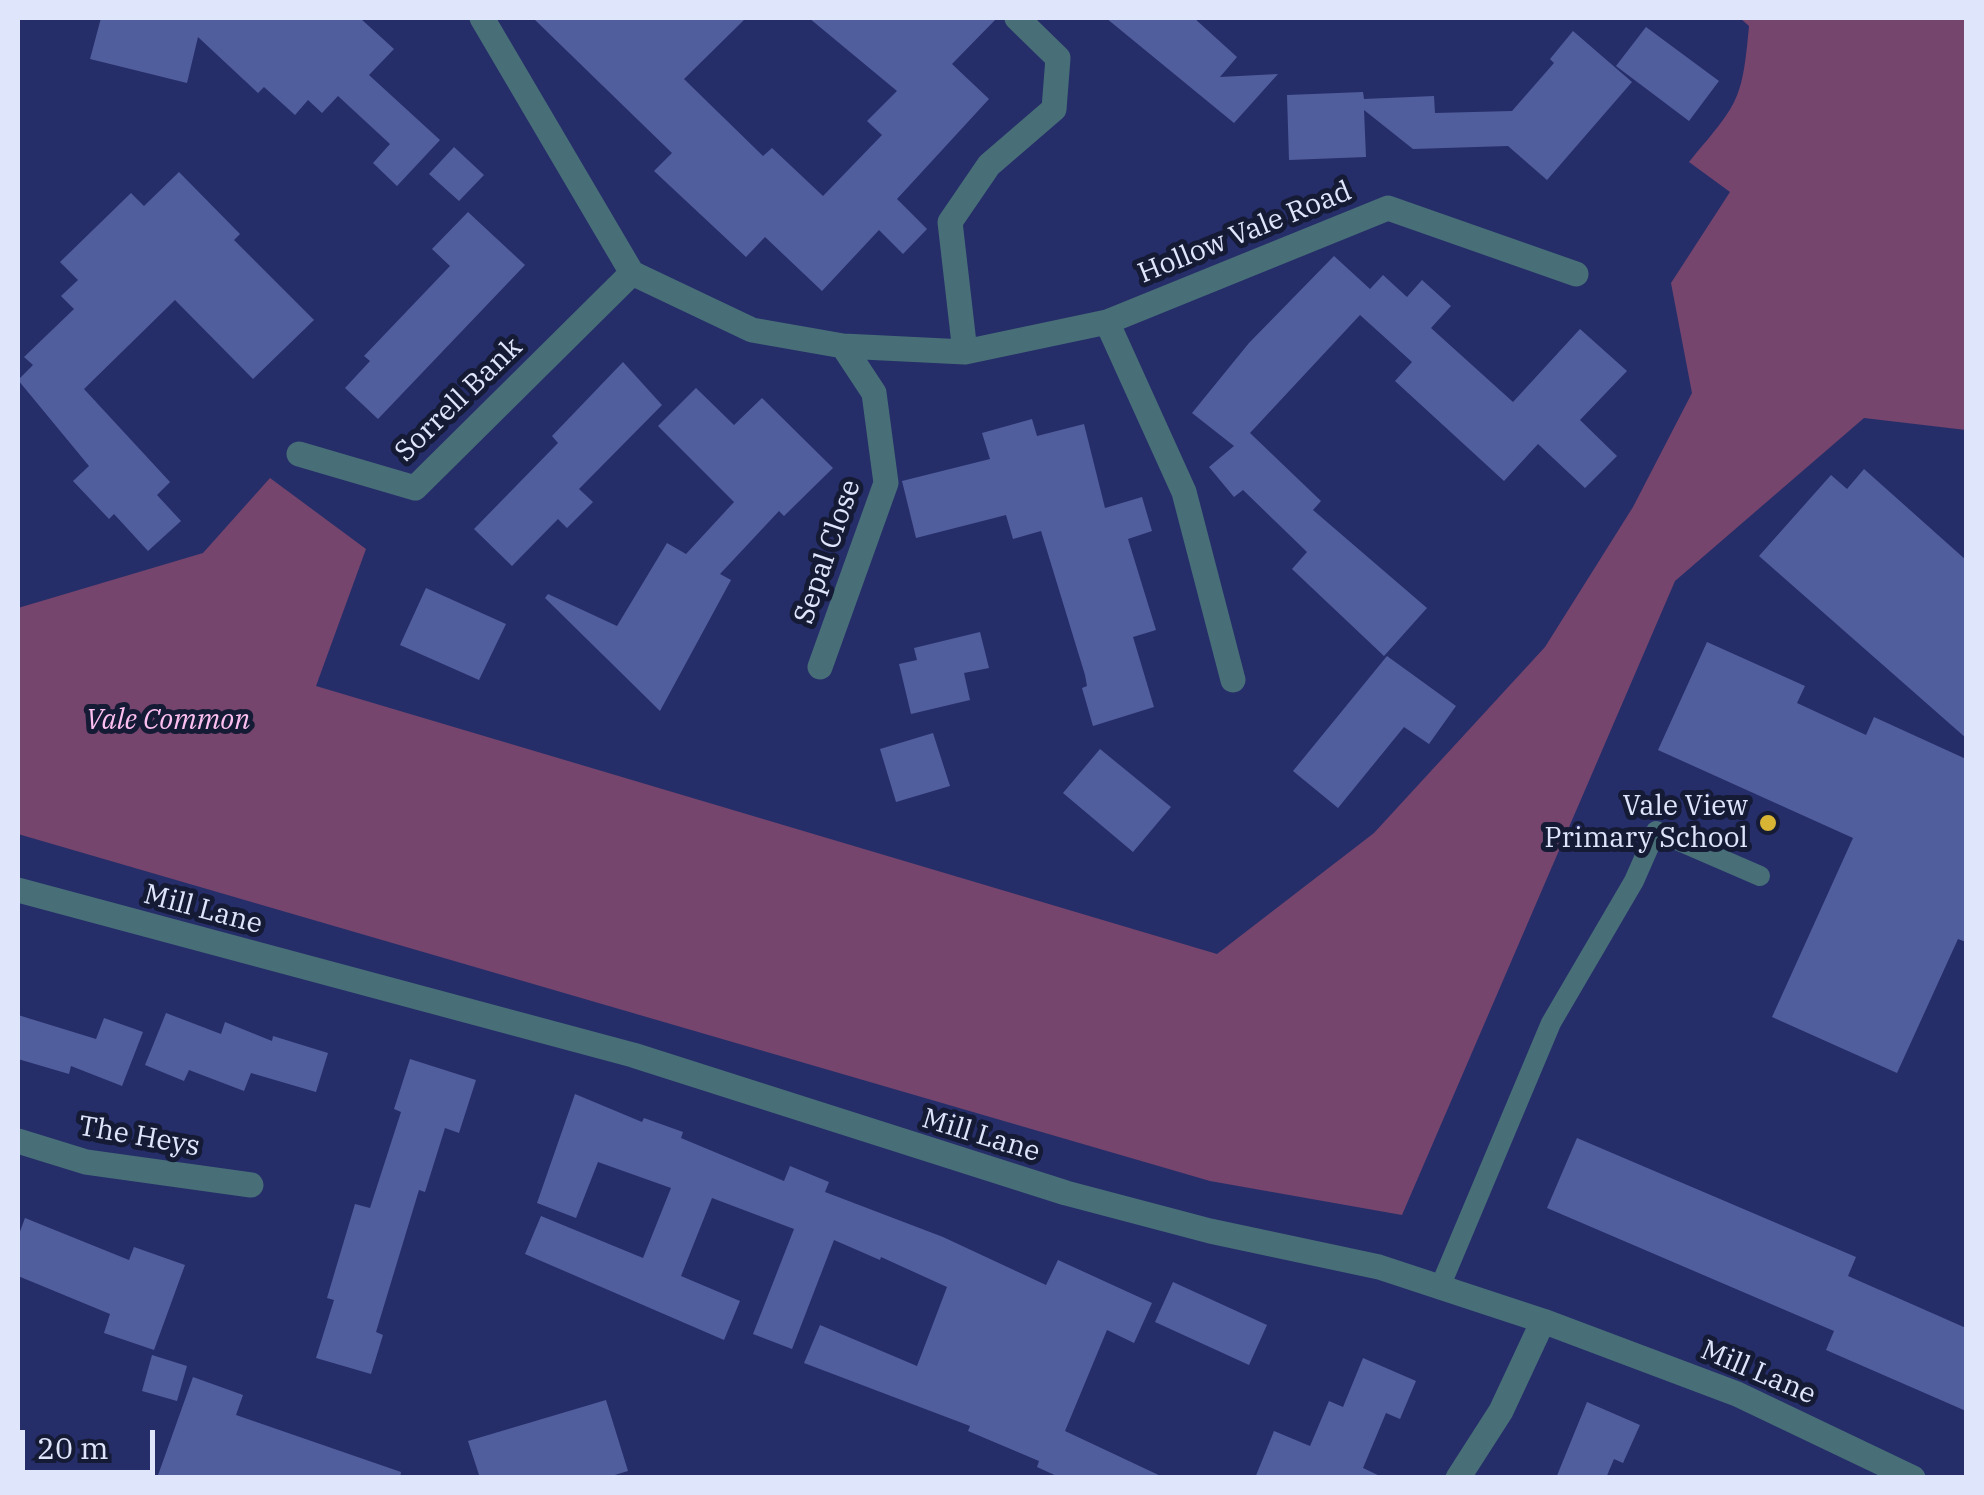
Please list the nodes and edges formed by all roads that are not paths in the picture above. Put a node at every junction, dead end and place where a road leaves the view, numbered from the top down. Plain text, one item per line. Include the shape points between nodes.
1 (482, 18) edge
2 (1017, 18) edge
3 (632, 273) junction
4 (1576, 274) dead end
5 (1107, 322) junction
6 (843, 346) junction
7 (965, 352) junction
8 (298, 454) dead end
9 (820, 667) dead end
10 (1232, 680) dead end
11 (1760, 876) dead end
12 (18, 890) edge
13 (18, 1140) edge
14 (252, 1185) dead end
15 (1440, 1287) junction
16 (1543, 1321) junction
17 (1458, 1478) edge
18 (1913, 1478) edge

1 - 3 street
2 - 7 street via 1058,58 1054,110 989,166 950,222
3 - 6 street, Hollow Vale Road via 752,330
3 - 8 street, Sorrell Bank via 415,488
4 - 5 street, Hollow Vale Road via 1388,208
5 - 7 street, Hollow Vale Road
5 - 10 street via 1184,492
6 - 7 street, Hollow Vale Road
6 - 9 street, Sepal Close via 874,394 886,484
11 - 15 lane via 1656,831 1551,1023
12 - 15 street, Mill Lane via 633,1054 1066,1194
13 - 14 street, The Heys via 86,1162
15 - 16 street, Mill Lane
16 - 17 street via 1501,1411
16 - 18 street, Mill Lane via 1737,1394

